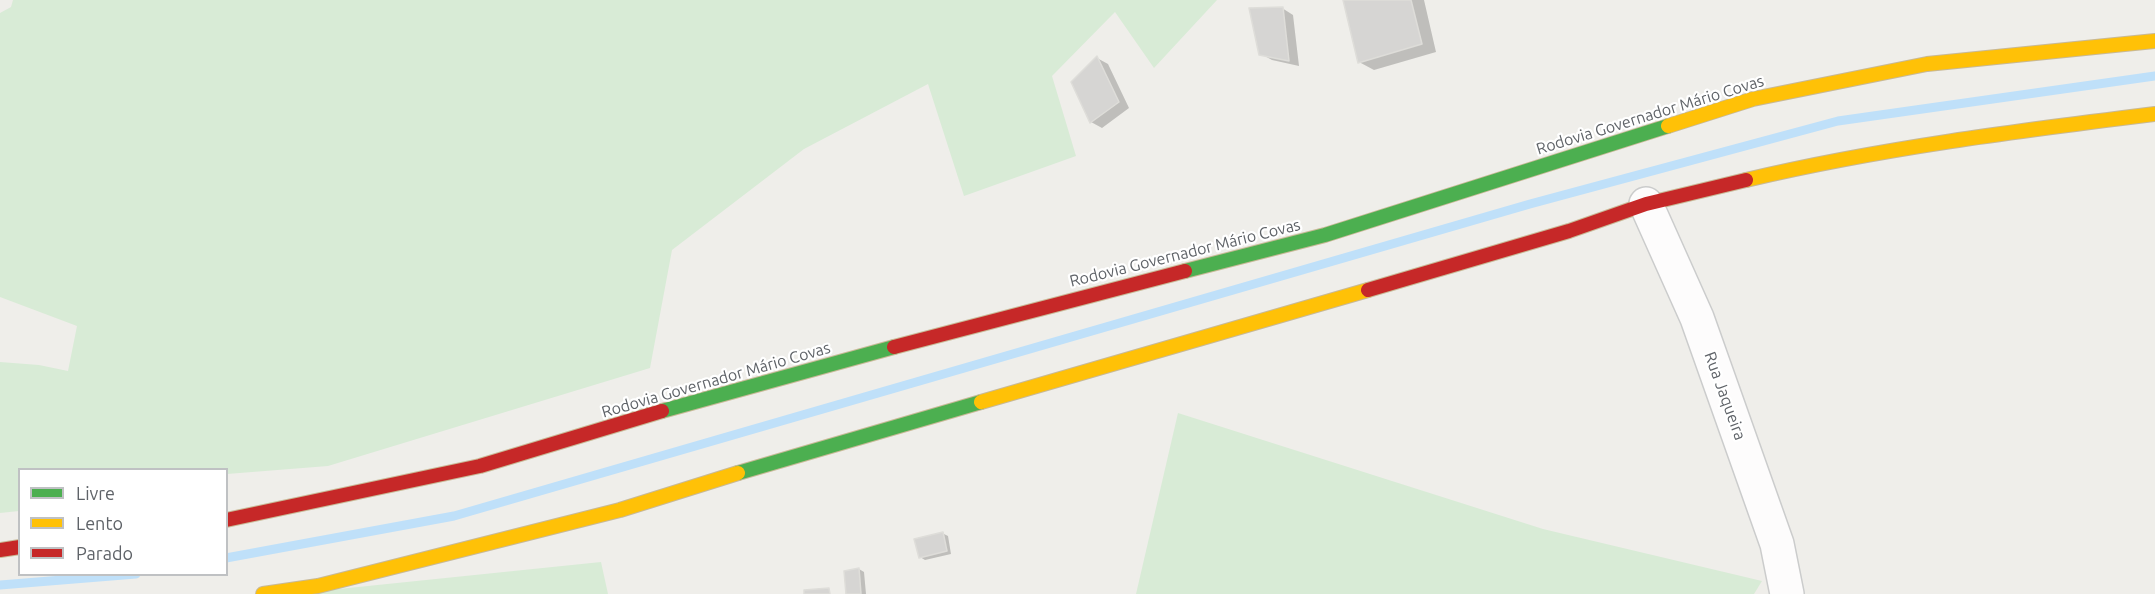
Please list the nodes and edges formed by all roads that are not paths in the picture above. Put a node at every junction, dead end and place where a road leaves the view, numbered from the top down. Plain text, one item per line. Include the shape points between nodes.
1 (2155, 40) edge
2 (2155, 114) edge
3 (1646, 204) junction
4 (228, 520) edge
5 (18, 547) edge
6 (0, 550) edge
7 (263, 594) edge
8 (1787, 594) edge

1 - 4 highway, Rodovia Governador Mário Covas via 1927,64 1753,99 1325,235 999,318 480,466
2 - 3 highway via 1966,138 1804,166
3 - 7 highway via 1558,235 620,510 318,586
3 - 8 street, Rua Jaqueira via 1697,318 1777,544
5 - 6 highway

